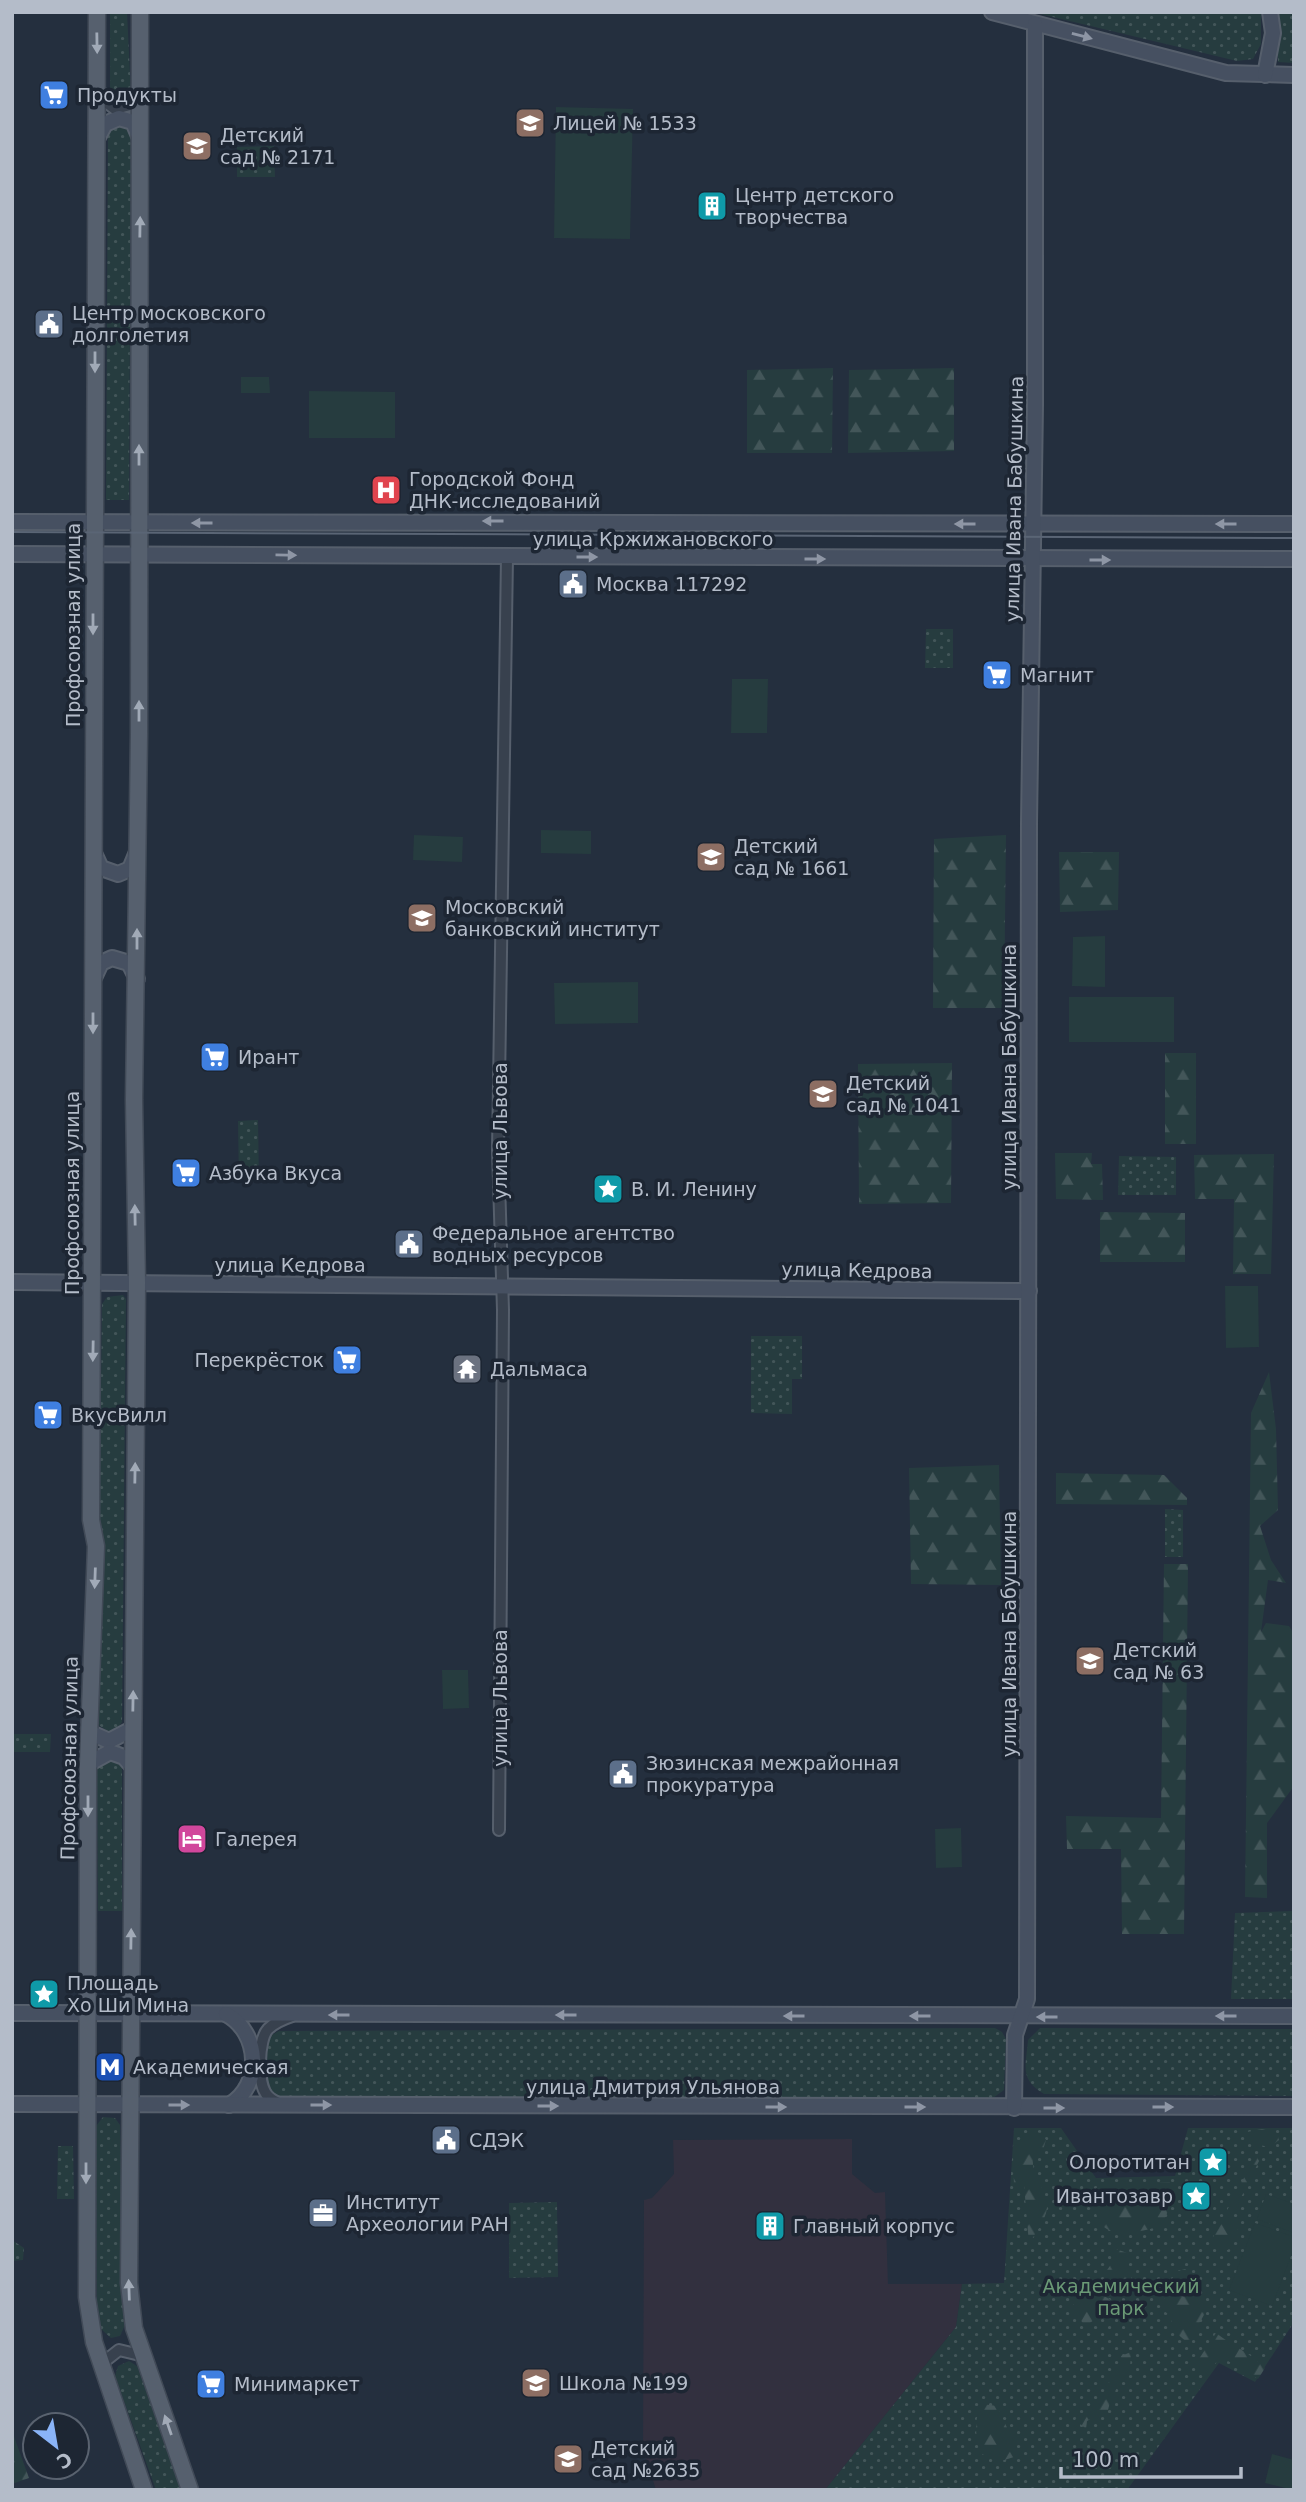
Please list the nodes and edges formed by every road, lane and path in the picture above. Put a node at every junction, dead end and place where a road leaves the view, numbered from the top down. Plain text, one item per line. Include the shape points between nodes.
1 (97, 12) edge
2 (140, 12) edge
3 (992, 12) edge
4 (1270, 12) edge
5 (1035, 24) junction
6 (1265, 75) junction
7 (1294, 75) edge
8 (98, 86) junction
9 (140, 93) junction
10 (97, 140) junction
11 (141, 141) junction
12 (12, 523) edge
13 (94, 523) junction
14 (139, 523) junction
15 (1294, 524) edge
16 (1033, 525) junction
17 (12, 554) edge
18 (94, 555) junction
19 (139, 555) junction
20 (507, 557) junction
21 (1294, 559) edge
22 (1032, 560) junction
23 (93, 852) junction
24 (137, 852) junction
25 (93, 980) junction
26 (137, 980) junction
27 (12, 1283) edge
28 (94, 1283) junction
29 (137, 1283) junction
30 (502, 1285) junction
31 (1029, 1291) junction
32 (132, 1729) junction
33 (89, 1732) junction
34 (88, 1764) junction
35 (132, 1766) junction
36 (499, 1830) dead end
37 (12, 2013) edge
38 (88, 2014) junction
39 (130, 2014) junction
40 (226, 2014) junction
41 (295, 2015) junction
42 (1021, 2017) junction
43 (1294, 2017) edge
44 (12, 2104) edge
45 (86, 2104) junction
46 (129, 2105) junction
47 (228, 2105) junction
48 (284, 2105) junction
49 (1294, 2107) edge
50 (1014, 2108) junction
51 (144, 2357) junction
52 (103, 2370) junction
53 (144, 2490) edge
54 (190, 2490) edge

1 -> 8 main road, Профсоюзная улица
2 - 9 main road
3 - 5 street
4 - 6 street via 1273,33
5 -> 6 street via 1217,71
5 - 16 street, улица Ивана Бабушкина
6 - 7 street
8 - 9 street via 103,100 115,108 130,105
8 - 10 main road, Профсоюзная улица
9 - 11 main road
10 - 11 street via 105,124 120,118 133,122
10 -> 13 main road, Профсоюзная улица
14 -> 11 main road
12 - 13 street, улица Кржижановского
13 - 14 street, улица Кржижановского
13 - 18 main road, Профсоюзная улица
16 -> 14 street, улица Кржижановского
14 - 19 main road
15 -> 16 street, улица Кржижановского
16 - 22 street, улица Ивана Бабушкина
17 - 18 street, улица Кржижановского
18 - 19 street, улица Кржижановского
18 -> 23 main road, Профсоюзная улица
19 -> 20 street, улица Кржижановского
24 -> 19 main road
20 -> 22 street, улица Кржижановского
20 - 30 street, улица Львова via 498,1150
22 -> 21 street, улица Кржижановского
22 - 31 street, улица Ивана Бабушкина
23 - 24 street via 101,869 112,874 130,869
23 - 25 main road, Профсоюзная улица
26 -> 24 main road
25 - 26 street via 101,963 118,958 133,968
25 -> 28 main road, Профсоюзная улица
29 -> 26 main road
27 - 28 street, улица Кедрова
28 - 29 street, улица Кедрова
28 -> 33 main road, Профсоюзная улица via 91,1520 96,1546
29 - 30 street, улица Кедрова
32 -> 29 main road
30 - 31 street, улица Кедрова
30 - 36 street, улица Львова
31 - 42 street, улица Ивана Бабушкина via 1027,1999
32 - 33 street via 109,1741
32 - 35 main road
33 - 34 main road, Профсоюзная улица
34 - 35 street via 110,1752
34 -> 38 main road, Профсоюзная улица
39 -> 35 main road
37 - 38 street
38 - 39 street
38 - 45 main road, Профсоюзная улица
39 - 40 street
39 - 46 main road
40 - 41 street
40 - 47 street via 247,2033 252,2067 246,2093
42 -> 41 street
41 - 48 street via 276,2022 265,2031 262,2042 263,2088 267,2096
43 -> 42 street
42 - 50 street, улица Ивана Бабушкина via 1016,2035
44 - 45 street, улица Дмитрия Ульянова
45 - 46 street, улица Дмитрия Ульянова
45 -> 52 main road, Профсоюзная улица via 88,2297
46 -> 47 street, улица Дмитрия Ульянова
51 -> 46 main road via 129,2301
47 - 48 street, улица Дмитрия Ульянова
48 -> 50 street, улица Дмитрия Ульянова
50 -> 49 street, улица Дмитрия Ульянова
51 - 52 street via 119,2350 105,2361
54 -> 51 main road
52 - 53 main road, Профсоюзная улица

